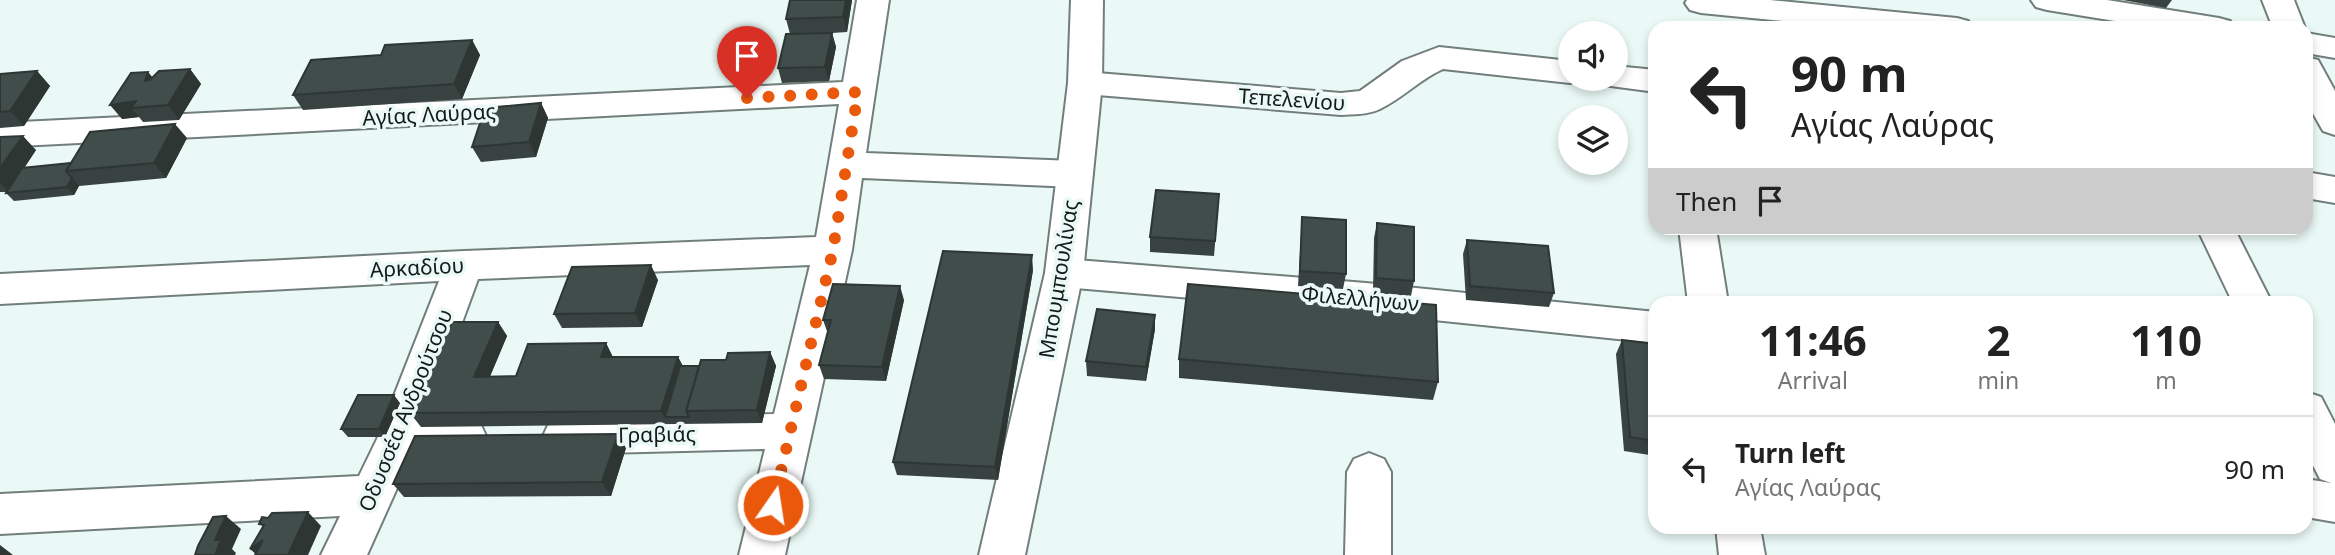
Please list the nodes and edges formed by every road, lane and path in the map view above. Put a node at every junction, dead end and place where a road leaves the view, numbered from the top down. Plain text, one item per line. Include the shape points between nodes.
1 (873, 0) edge
2 (1087, 0) edge
3 (2047, 0) edge
4 (2278, 0) edge
5 (1702, 10) edge
6 (1858, 21) edge
7 (2176, 21) edge
8 (2286, 21) edge
9 (2313, 44) edge
10 (2335, 48) edge
11 (1558, 71) edge
12 (1628, 78) edge
13 (1648, 80) edge
14 (1085, 83) junction
15 (2313, 87) edge
16 (858, 92) junction
17 (2335, 123) edge
18 (0, 135) edge
19 (846, 165) junction
20 (1075, 174) junction
21 (2313, 186) edge
22 (2335, 190) edge
23 (1699, 235) edge
24 (2219, 235) edge
25 (833, 250) junction
26 (464, 264) junction
27 (1064, 273) junction
28 (0, 289) edge
29 (1707, 296) edge
30 (2250, 296) edge
31 (1648, 327) edge
32 (2313, 423) edge
33 (789, 431) junction
34 (398, 439) junction
35 (2335, 466) edge
36 (1370, 472) dead end
37 (371, 495) junction
38 (2313, 499) edge
39 (2335, 503) edge
40 (0, 514) edge
41 (1739, 534) edge
42 (344, 555) edge
43 (761, 555) edge
44 (1002, 555) edge
45 (1368, 555) edge
46 (1742, 555) edge

1 - 16 street
2 - 14 street, Μπουμπουλίνας
3 - 7 street
4 - 8 street
5 - 6 street
9 - 10 street
11 - 14 street, Τεπελενίου via 1439,58 1414,69 1367,102 1341,104
12 - 13 street
14 - 20 street, Μπουμπουλίνας
15 - 17 street
16 - 18 street, Αγίας Λαύρας
16 - 19 street
19 - 20 street
19 - 25 street
20 - 27 street, Μπουμπουλίνας
21 - 22 street
23 - 29 street
24 - 30 street
25 - 26 street, Αρκαδίου
25 - 33 street
26 - 28 street, Αρκαδίου
26 - 34 street, Οδυσσέα Ανδρούτσου
27 - 31 street, Φιλελλήνων
27 - 44 street, Μπουμπουλίνας
32 - 35 street
33 - 34 street, Γραβιάς
33 - 43 street
34 - 37 street, Οδυσσέα Ανδρούτσου
36 - 45 street
37 - 40 street
37 - 42 street, Οδυσσέα Ανδρούτσου
38 - 39 street
41 - 46 street

